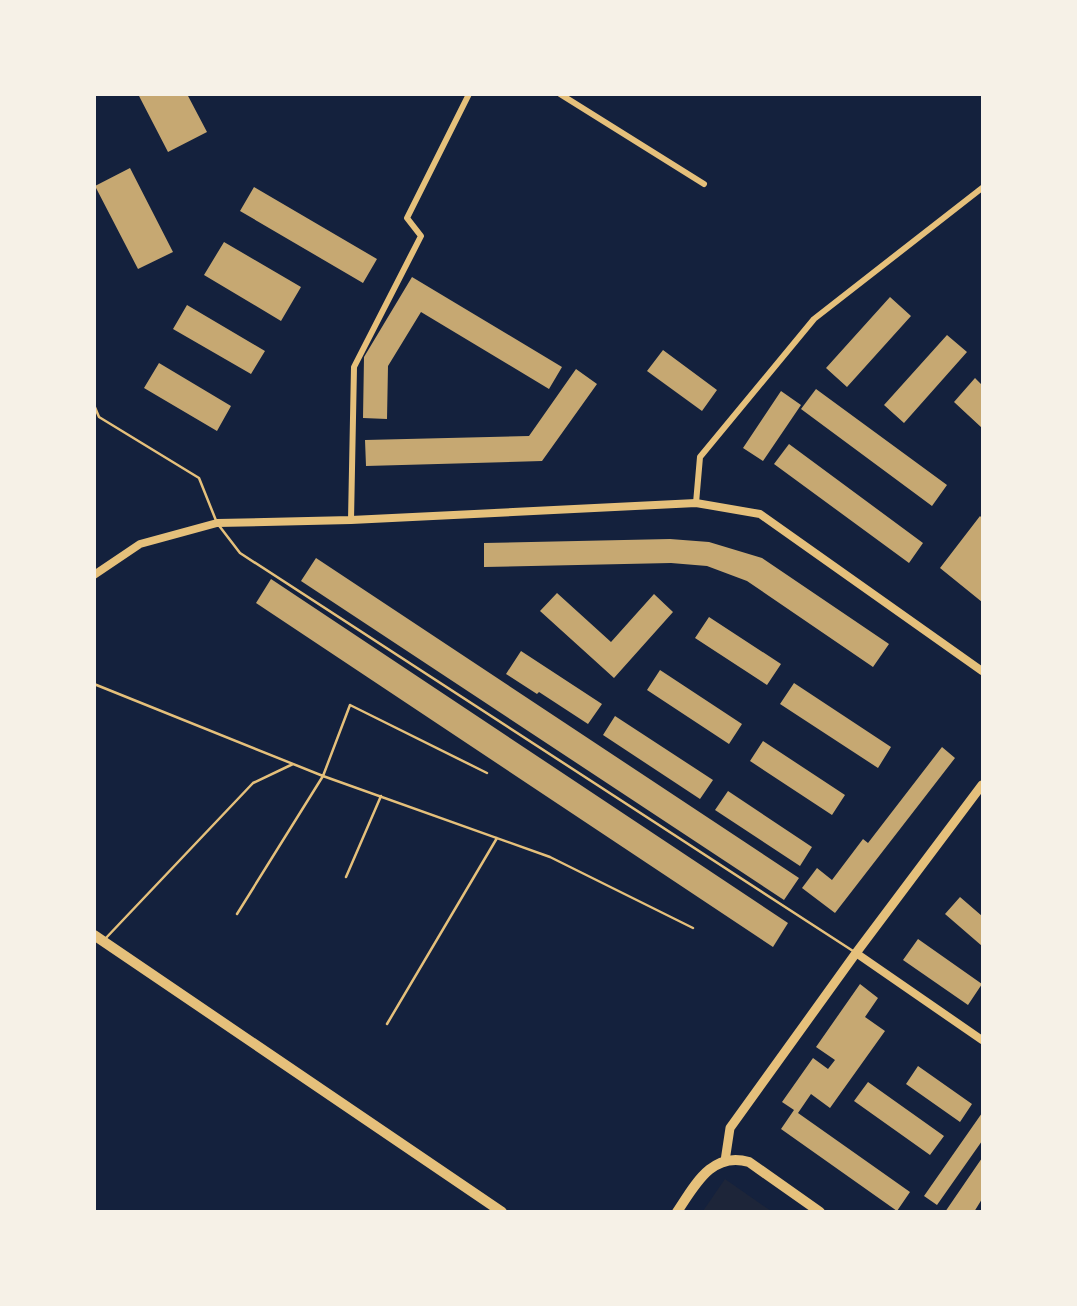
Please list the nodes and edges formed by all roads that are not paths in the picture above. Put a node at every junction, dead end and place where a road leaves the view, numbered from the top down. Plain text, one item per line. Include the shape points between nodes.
1 (469, 94) edge
2 (561, 94) edge
3 (704, 184) dead end
4 (982, 188) edge
5 (94, 405) edge
6 (696, 503) junction
7 (351, 520) junction
8 (216, 523) junction
9 (94, 575) edge
10 (982, 671) edge
11 (94, 684) edge
12 (293, 764) junction
13 (487, 774) dead end
14 (323, 776) junction
15 (982, 785) edge
16 (381, 796) junction
17 (497, 838) junction
18 (346, 877) dead end
19 (237, 914) dead end
20 (693, 928) dead end
21 (97, 940) edge
22 (856, 953) junction
23 (387, 1024) dead end
24 (982, 1040) edge
25 (725, 1161) junction
26 (502, 1212) edge
27 (677, 1212) edge
28 (820, 1212) edge

1 - 7 street via 407,218 421,236 354,367
2 - 3 street
4 - 6 street via 814,318 700,457
5 - 8 lane via 99,416 199,478
6 - 7 street
6 - 10 street via 760,513
7 - 8 street
8 - 9 street via 140,544
8 - 22 lane via 240,553
11 - 12 lane
12 - 14 lane
12 - 21 lane via 253,783
13 - 14 lane via 350,705
14 - 16 lane
14 - 19 lane
15 - 22 main road
16 - 17 lane
16 - 18 lane
17 - 20 lane via 550,857
17 - 23 lane
21 - 26 main road
22 - 24 street
22 - 25 main road via 730,1128
25 - 27 main road via 702,1175
25 - 28 main road via 749,1163

